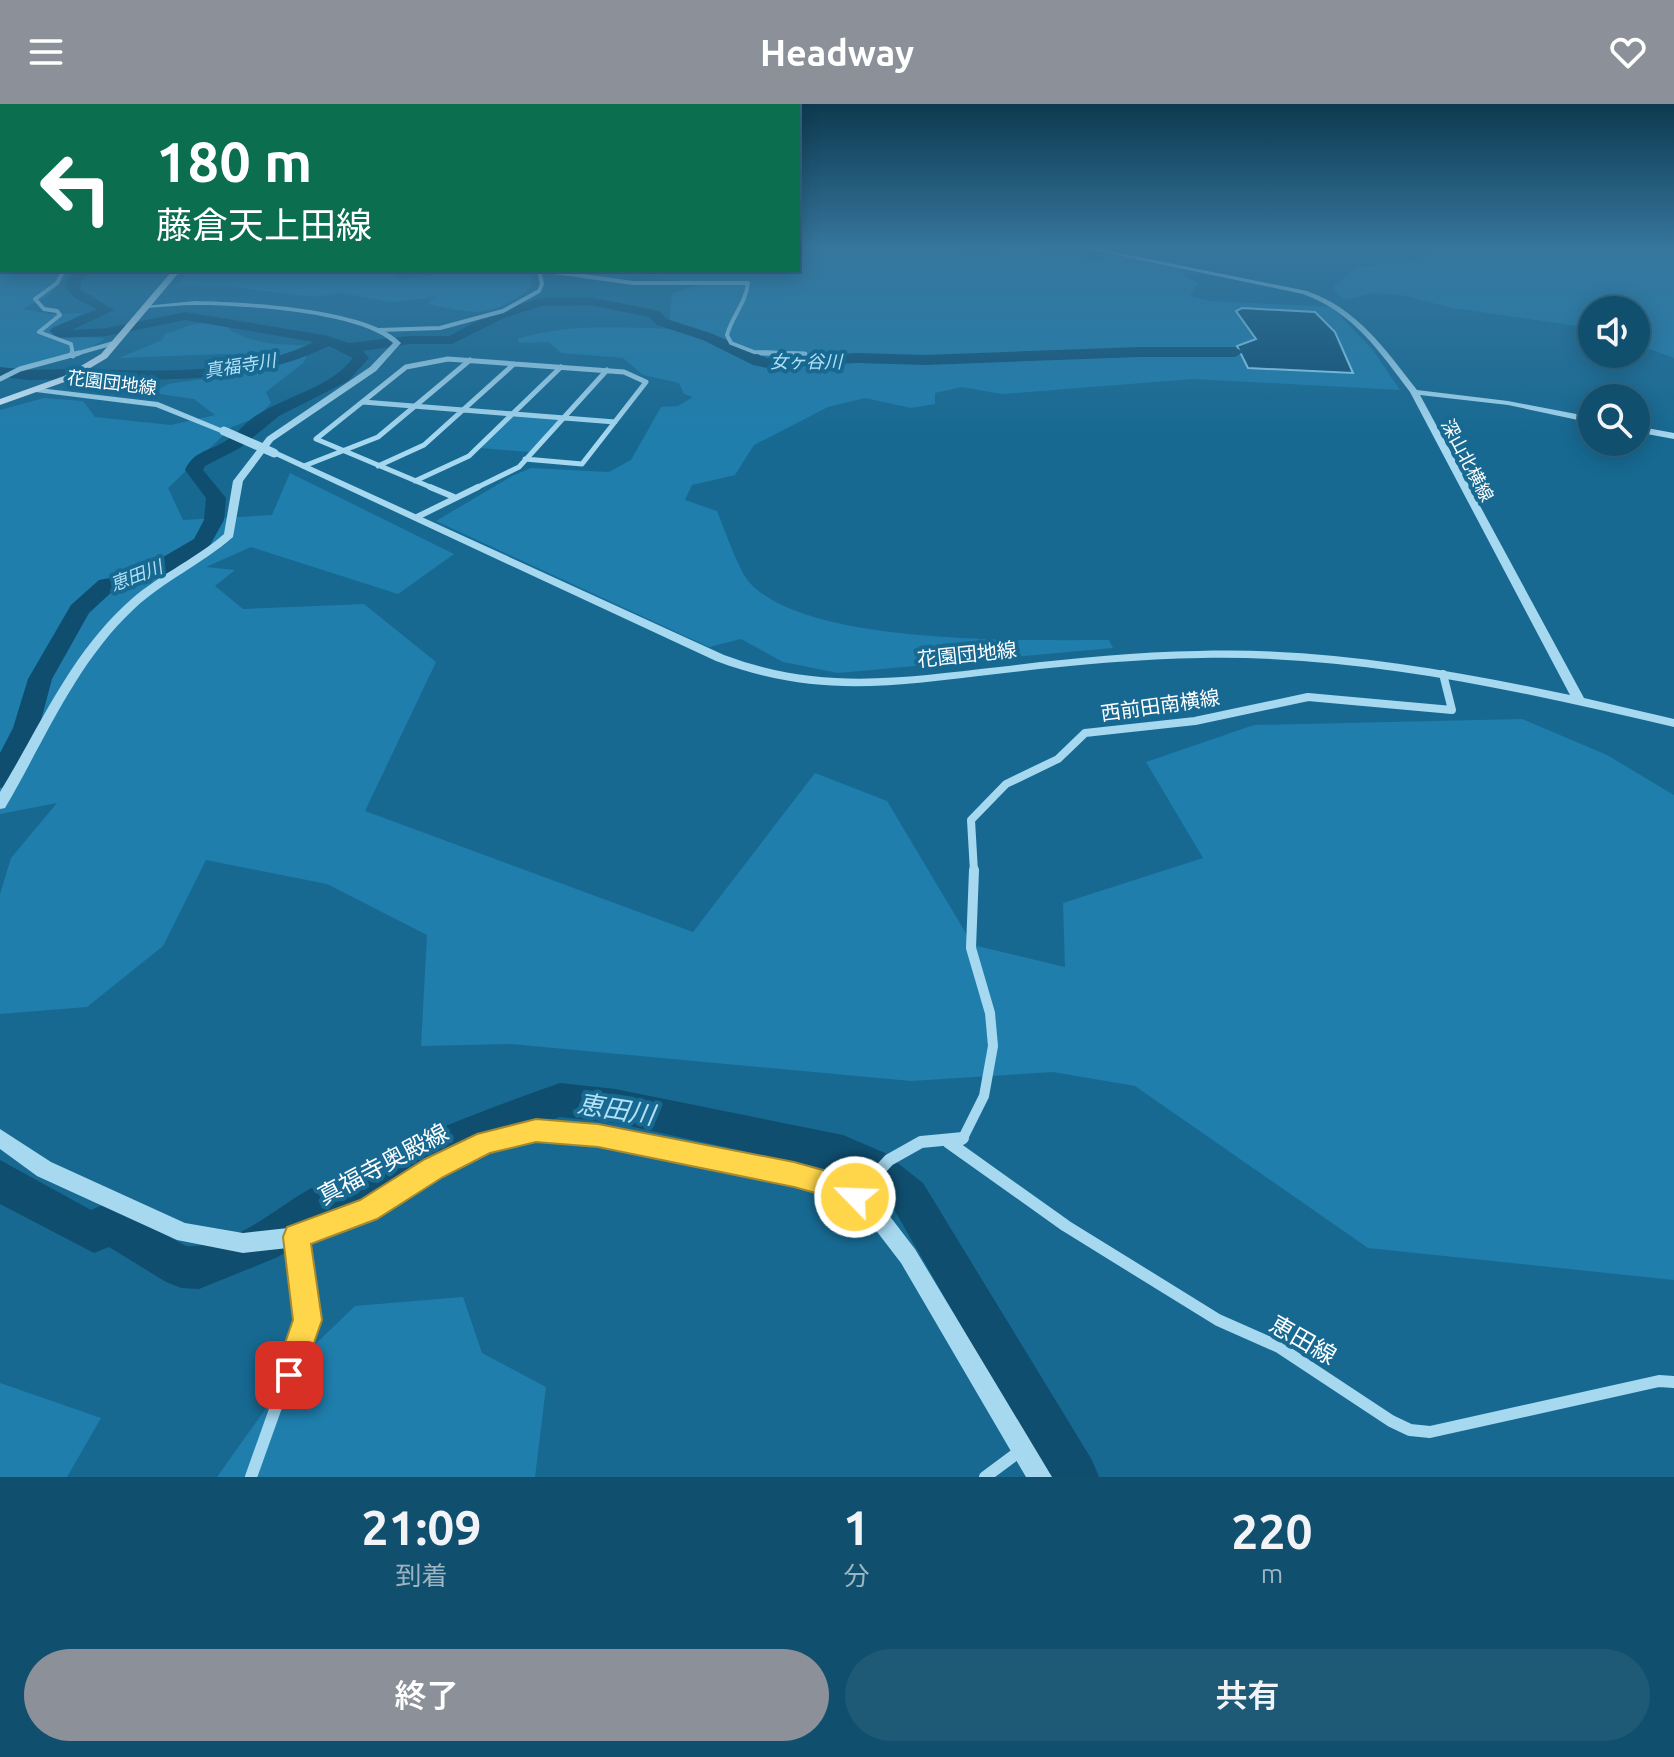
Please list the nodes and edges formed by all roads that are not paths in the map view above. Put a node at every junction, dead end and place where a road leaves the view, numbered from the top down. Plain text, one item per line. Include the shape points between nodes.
1 (57, 311) edge
2 (143, 311) edge
3 (277, 311) edge
4 (503, 311) edge
5 (739, 311) edge
6 (1347, 311) edge
7 (379, 330) junction
8 (117, 342) junction
9 (805, 354) dead end
10 (73, 356) junction
11 (470, 360) junction
12 (514, 364) junction
13 (561, 367) junction
14 (607, 370) junction
15 (2, 378) edge
16 (39, 390) junction
17 (1414, 392) junction
18 (0, 402) edge
19 (363, 402) junction
20 (414, 406) junction
21 (463, 410) junction
22 (512, 414) junction
23 (1578, 417) edge
24 (563, 418) junction
25 (615, 422) junction
26 (1650, 432) edge
27 (1674, 436) edge
28 (342, 450) junction
29 (525, 459) junction
30 (304, 466) junction
31 (378, 466) junction
32 (415, 481) junction
33 (454, 497) junction
34 (417, 517) junction
35 (1443, 674) junction
36 (1579, 701) junction
37 (1674, 723) edge
38 (0, 804) edge
39 (0, 1138) edge
40 (948, 1142) junction
41 (858, 1194) junction
42 (297, 1237) junction
43 (1674, 1382) edge
44 (1023, 1448) junction
45 (251, 1477) edge
46 (985, 1477) edge
47 (1040, 1477) edge

1 - 10 street via 60,315 39,332 71,344
2 - 8 main road
3 - 7 street via 360,322
4 - 7 street via 440,328
5 - 9 street via 728,328 732,343 750,351
6 - 17 street
7 - 38 street via 396,341 388,354 279,432 245,469 229,535 128,607 73,674
8 - 10 street
8 - 16 main road via 82,370
10 - 15 street
11 - 12 street
11 - 19 street via 406,367
11 - 20 street
12 - 13 street
12 - 21 street
13 - 14 street
13 - 22 street
14 - 24 street
14 - 25 street via 646,382
16 - 18 main road
16 - 30 street, 花園団地線, bridge via 158,405
17 - 23 street, 深山北横線
17 - 36 street, 深山北横線
19 - 20 street
19 - 28 street via 316,439
20 - 21 street
20 - 28 street via 378,437
21 - 22 street
21 - 31 street via 424,445
22 - 24 street
22 - 32 street via 469,456
24 - 25 street
24 - 29 street
25 - 29 street via 582,464
26 - 27 street
28 - 30 street
28 - 31 street
29 - 33 street via 519,467
30 - 34 street, 花園団地線
31 - 32 street
32 - 33 street
33 - 34 street
34 - 35 street, 花園団地線 via 720,658 788,681 869,684 1140,658 1245,654
35 - 36 street, 花園団地線
35 - 40 street, 西前田南横線 via 1452,710 1308,697 1195,721 1085,733 1067,753 1012,780 982,807 971,820 976,849 971,944 995,1037 977,1119 962,1140
36 - 37 street, 花園団地線
39 - 42 street, 真福寺奥殿線 via 44,1169 184,1233 243,1243
40 - 41 street via 921,1142 885,1164
40 - 43 street, 恵田線 via 1079,1235 1218,1320 1279,1347 1410,1430 1430,1432
41 - 42 street, 真福寺奥殿線 via 794,1175 617,1138 536,1131 474,1148 367,1210
41 - 44 street, 真福寺奥殿線 via 908,1256
42 - 45 street via 307,1320
44 - 46 street
44 - 47 street, 真福寺奥殿線

